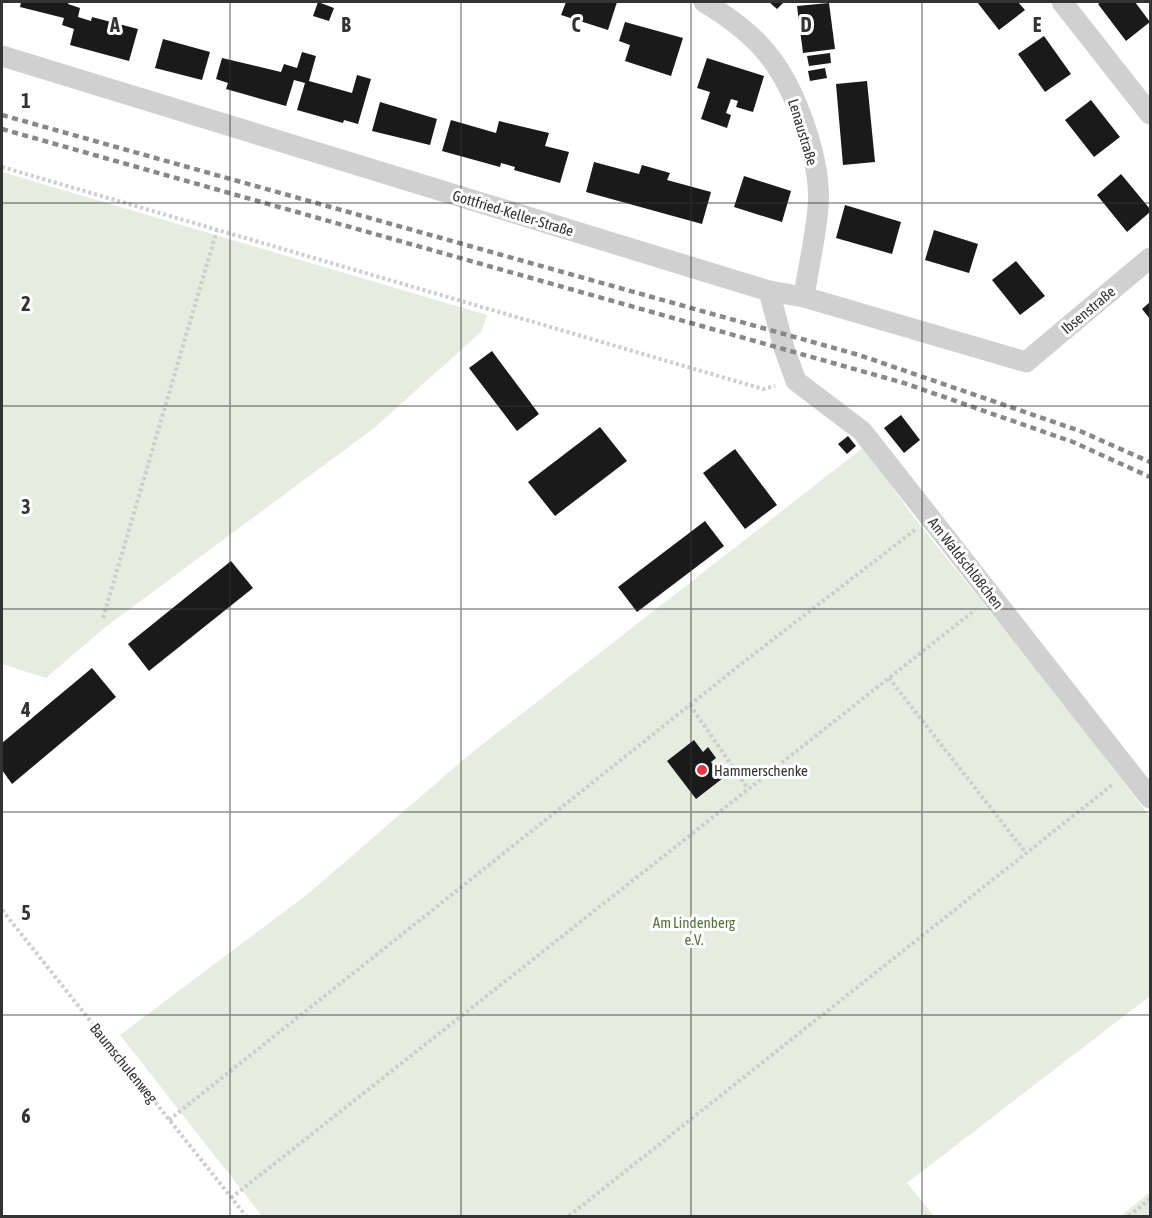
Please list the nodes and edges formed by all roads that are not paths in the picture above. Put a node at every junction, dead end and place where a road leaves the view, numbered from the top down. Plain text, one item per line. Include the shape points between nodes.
1 (704, 2) edge
2 (1062, 2) edge
3 (2, 56) edge
4 (1150, 114) edge
5 (1150, 258) edge
6 (768, 291) junction
7 (804, 297) junction
8 (1026, 362) joint
9 (1150, 798) edge

1 - 7 street, Lenaustraße via 752,38 773,60 800,115 812,156 818,206
2 - 4 street
3 - 6 street, Gottfried-Keller-Straße
5 - 8 street, Ibsenstraße
6 - 7 street, Gottfried-Keller-Straße
6 - 9 street, Am Waldschlößchen via 796,381 862,431
7 - 8 street, Gottfried-Keller-Straße

